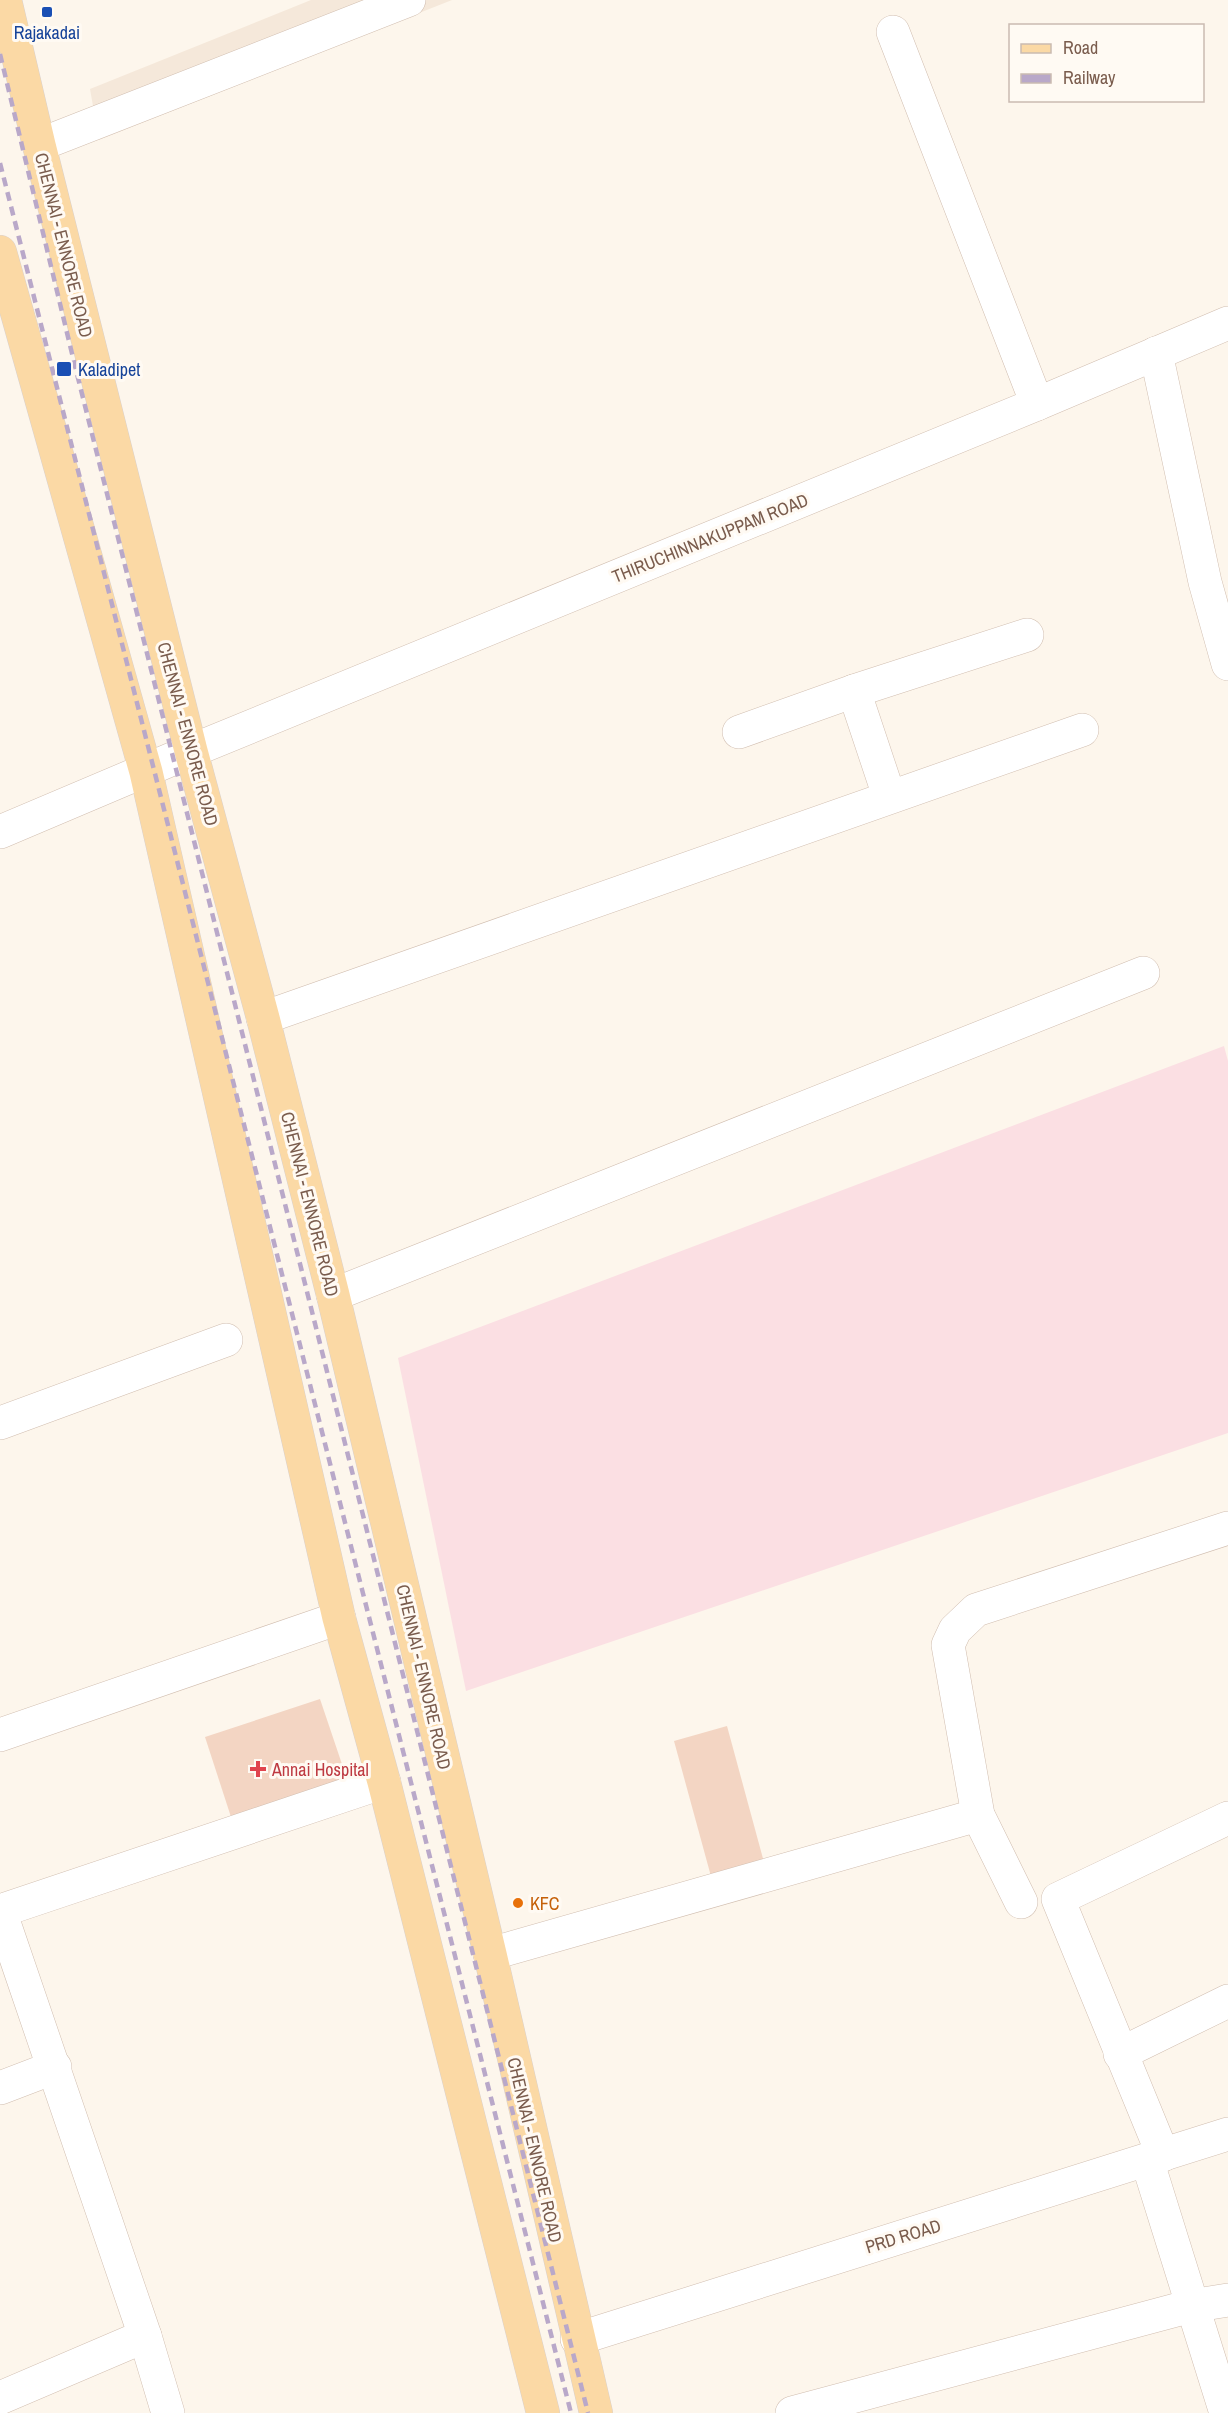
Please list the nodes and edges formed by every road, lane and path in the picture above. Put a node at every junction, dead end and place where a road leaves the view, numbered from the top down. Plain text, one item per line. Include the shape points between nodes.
1 (5, 0) edge
2 (409, 0) edge
3 (893, 32) dead end
4 (39, 146) junction
5 (0, 252) edge
6 (1228, 323) edge
7 (1156, 353) junction
8 (1037, 404) junction
9 (1216, 578) edge
10 (1027, 635) dead end
11 (1228, 664) edge
12 (854, 691) junction
13 (1082, 730) dead end
14 (739, 732) dead end
15 (192, 751) junction
16 (146, 772) junction
17 (889, 796) junction
18 (0, 832) edge
19 (1143, 974) dead end
20 (263, 1018) junction
21 (333, 1295) junction
22 (226, 1340) dead end
23 (0, 1424) edge
24 (1228, 1528) edge
25 (339, 1618) junction
26 (0, 1736) edge
27 (384, 1782) junction
28 (978, 1815) junction
29 (1228, 1818) edge
30 (1021, 1902) dead end
31 (0, 1911) edge
32 (490, 1954) junction
33 (1228, 2001) edge
34 (1120, 2055) junction
35 (55, 2067) junction
36 (0, 2088) edge
37 (1228, 2134) edge
38 (1155, 2157) junction
39 (1228, 2300) edge
40 (1191, 2306) junction
41 (145, 2337) junction
42 (577, 2339) junction
43 (0, 2398) edge
44 (168, 2413) edge
45 (543, 2413) edge
46 (596, 2413) edge
47 (792, 2413) edge
48 (1226, 2413) edge

1 - 4 main road, CHENNAI - ENNORE ROAD
2 - 4 street
3 - 8 street
4 - 15 main road, CHENNAI - ENNORE ROAD
5 - 16 main road
6 - 7 street, THIRUCHINNAKUPPAM ROAD
7 - 8 street, THIRUCHINNAKUPPAM ROAD
7 - 9 street
8 - 15 street, THIRUCHINNAKUPPAM ROAD
9 - 11 street
10 - 12 street
12 - 14 street
12 - 17 street
13 - 17 street
15 - 16 street, THIRUCHINNAKUPPAM ROAD
15 - 20 main road, CHENNAI - ENNORE ROAD
16 - 18 street, THIRUCHINNAKUPPAM ROAD
16 - 25 main road
17 - 20 street
19 - 21 street
20 - 21 main road, CHENNAI - ENNORE ROAD
21 - 32 main road, CHENNAI - ENNORE ROAD
22 - 23 street
24 - 28 street via 976,1610 955,1630 948,1645
25 - 26 street
25 - 27 main road
27 - 31 street
27 - 45 main road
28 - 30 street
28 - 32 street
29 - 34 street via 1058,1899
31 - 35 street
32 - 42 main road, CHENNAI - ENNORE ROAD
33 - 34 street
34 - 38 street
35 - 36 street
35 - 41 street
37 - 38 street, PRD ROAD
38 - 40 street
38 - 42 street, PRD ROAD
39 - 40 street
40 - 47 street
40 - 48 street
41 - 43 street
41 - 44 street
42 - 46 main road, CHENNAI - ENNORE ROAD

